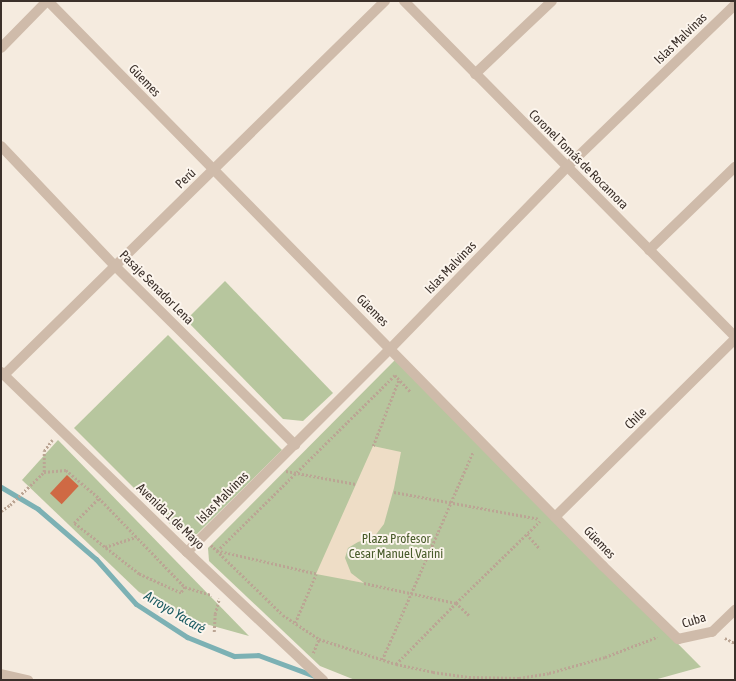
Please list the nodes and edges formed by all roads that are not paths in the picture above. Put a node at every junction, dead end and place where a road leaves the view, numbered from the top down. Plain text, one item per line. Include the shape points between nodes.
1 (47, 1) edge
2 (385, 1) edge
3 (404, 1) edge
4 (552, 1) edge
5 (735, 5) edge
6 (1, 48) edge
7 (475, 74) junction
8 (1, 146) edge
9 (567, 167) junction
10 (735, 167) edge
11 (213, 170) junction
12 (648, 250) junction
13 (115, 266) junction
14 (735, 338) edge
15 (390, 349) junction
16 (3, 373) edge
17 (295, 445) junction
18 (555, 517) junction
19 (187, 552) junction
20 (735, 610) edge
21 (678, 639) joint
22 (1, 674) edge
23 (28, 680) edge
24 (323, 680) edge

1 - 6 street
1 - 11 street, Güemes
2 - 11 street, Perú
3 - 7 street, Coronel Tomás de Rocamora
4 - 7 street
5 - 9 street, Islas Malvinas
7 - 9 street, Coronel Tomás de Rocamora
8 - 13 street, Pasaje Senador Lena
9 - 12 street, Coronel Tomás de Rocamora
9 - 15 street, Islas Malvinas
10 - 12 street
11 - 13 street, Perú
11 - 15 street, Güemes
12 - 14 street, Coronel Tomás de Rocamora
13 - 16 street, Perú
13 - 17 street, Pasaje Senador Lena
14 - 18 street, Chile
15 - 17 street, Islas Malvinas
15 - 18 street, Güemes
16 - 19 street, Avenida 1 de Mayo
17 - 19 street, Islas Malvinas
18 - 21 street, Güemes
19 - 24 street, Avenida 1 de Mayo
20 - 21 street, Cuba via 712,632
22 - 23 street

